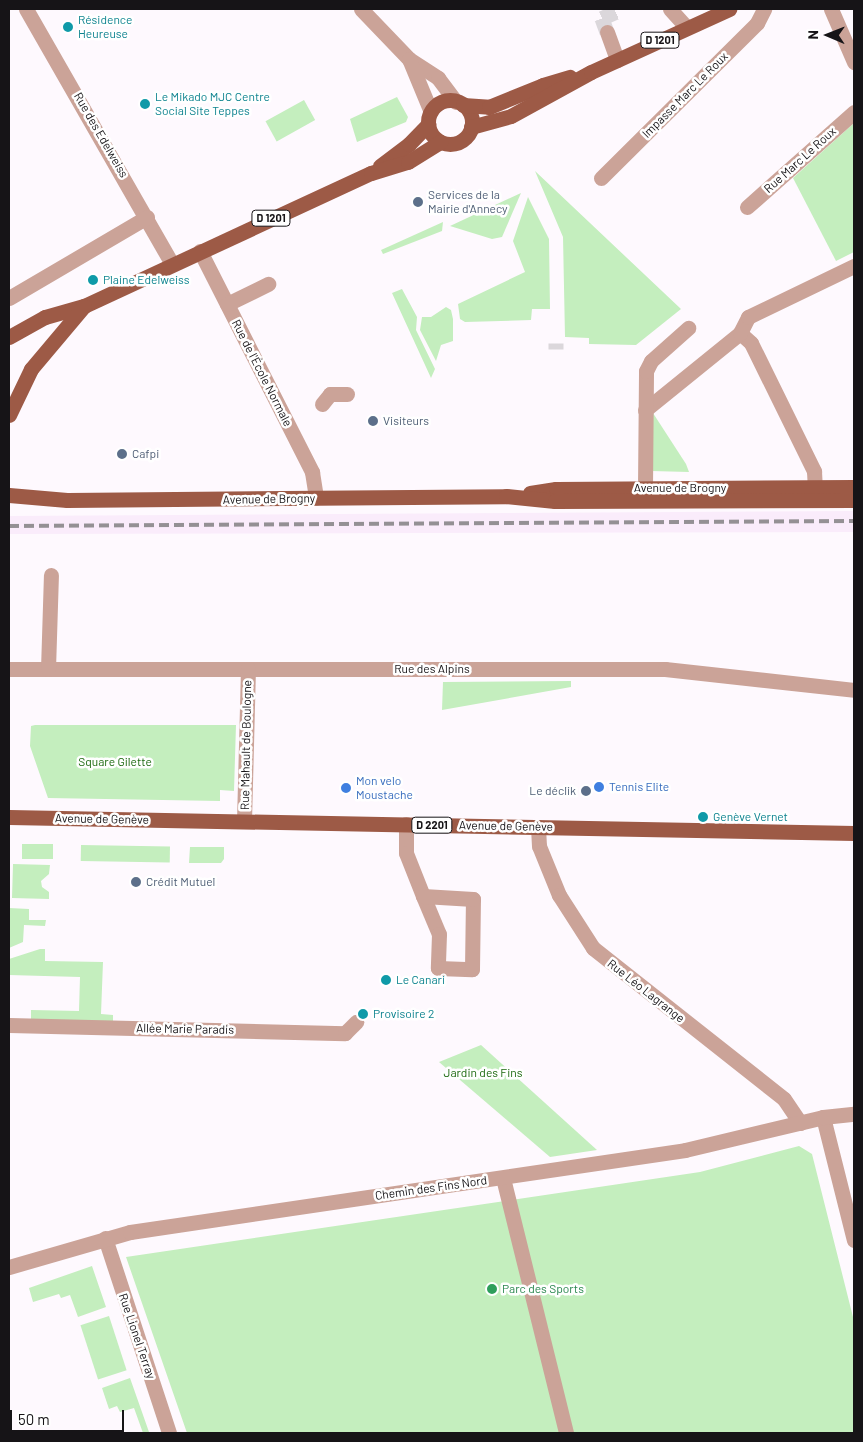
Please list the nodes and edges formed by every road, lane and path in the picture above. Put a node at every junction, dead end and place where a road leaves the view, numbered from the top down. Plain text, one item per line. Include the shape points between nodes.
1 (26, 9) edge
2 (361, 9) edge
3 (670, 9) edge
4 (764, 9) edge
5 (831, 9) edge
6 (723, 10) edge
7 (687, 28) junction
8 (607, 32) tunnel mouth
9 (409, 59) junction
10 (617, 60) junction
11 (854, 62) edge
12 (591, 72) junction
13 (459, 103) junction
14 (854, 112) edge
15 (430, 118) junction
16 (471, 127) junction
17 (440, 142) junction
18 (371, 173) junction
19 (601, 178) dead end
20 (747, 207) dead end
21 (147, 217) junction
22 (200, 251) junction
23 (172, 264) junction
24 (854, 266) edge
25 (268, 284) dead end
26 (9, 298) edge
27 (227, 304) junction
28 (84, 306) junction
29 (688, 328) dead end
30 (740, 333) junction
31 (9, 337) edge
32 (347, 394) dead end
33 (322, 404) dead end
34 (645, 410) junction
35 (9, 415) edge
36 (854, 487) edge
37 (645, 488) junction
38 (811, 494) junction
39 (10, 496) edge
40 (506, 496) junction
41 (316, 498) junction
42 (854, 500) edge
43 (633, 501) junction
44 (51, 575) dead end
45 (9, 668) edge
46 (48, 669) junction
47 (248, 670) junction
48 (854, 690) edge
49 (9, 817) edge
50 (244, 821) junction
51 (406, 824) junction
52 (538, 827) junction
53 (854, 833) edge
54 (423, 896) junction
55 (356, 1022) dead end
56 (9, 1025) edge
57 (854, 1114) edge
58 (823, 1117) junction
59 (800, 1123) junction
60 (503, 1178) junction
61 (105, 1238) junction
62 (854, 1240) edge
63 (9, 1266) edge
64 (169, 1433) edge
65 (566, 1433) edge

1 - 21 street, Rue des Edelweiss
2 - 9 street
3 - 7 street
4 - 19 street, Impasse Marc Le Roux via 757,24
5 - 11 street
6 - 7 main road, D 1201
7 - 10 main road, D 1201
8 - 10 street
9 - 13 street via 430,71
9 - 15 street
10 - 12 main road, D 1201
12 - 13 main road via 543,85 489,107
12 - 16 main road via 511,116
13 - 15 main road via 440,103
13 - 16 main road via 471,119
14 - 20 street, Rue Marc Le Roux
15 - 17 main road via 430,132
15 - 18 main road via 409,144
16 - 17 main road via 462,141 453,144
17 - 18 main road via 408,162
18 - 22 main road, D 1201
21 - 23 street, Rue des Edelweiss
21 - 26 street
22 - 23 main road, D 1201
22 - 27 street, Rue de l'École Normale
23 - 28 main road, D 1201
24 - 30 street via 748,317
25 - 27 street
27 - 41 street, Rue de l'École Normale via 312,472
28 - 31 main road, D 1201 via 44,317
28 - 35 main road via 31,369
29 - 34 street via 648,367
30 - 34 street
30 - 38 street via 756,352 814,472
32 - 33 street via 330,394
34 - 37 street
36 - 38 main road, Avenue de Brogny
37 - 38 main road, Avenue de Brogny
37 - 40 main road, Avenue de Brogny via 556,489
37 - 43 street
38 - 42 main road, Avenue de Brogny
38 - 43 main road, Avenue de Brogny
39 - 41 main road, Avenue de Brogny via 32,499
40 - 41 main road, Avenue de Brogny
40 - 43 main road, Avenue de Brogny via 555,501
44 - 46 street
45 - 46 street, Rue des Alpins
46 - 47 street, Rue des Alpins
47 - 48 street, Rue des Alpins via 665,669
47 - 50 street, Rue Mahault de Boulogne
49 - 50 main road, Avenue de Genève / D 2201
50 - 51 main road, Avenue de Genève / D 2201
51 - 52 main road, Avenue de Genève / D 2201
51 - 54 street via 406,853
52 - 53 main road, Avenue de Genève / D 2201
52 - 59 street, Rue Léo Lagrange via 539,846 560,895 593,948 778,1094 792,1108
54 - 54 street via 439,934 438,968 472,969 472,899
55 - 56 street, Allée Marie Paradis via 345,1033
57 - 58 street, Chemin des Fins Nord
58 - 59 street, Chemin des Fins Nord
58 - 62 street
59 - 60 street, Chemin des Fins Nord via 693,1149
60 - 61 street, Chemin des Fins Nord
60 - 65 street
61 - 63 street, Chemin des Fins Nord
61 - 64 street, Rue Lionel Terray

